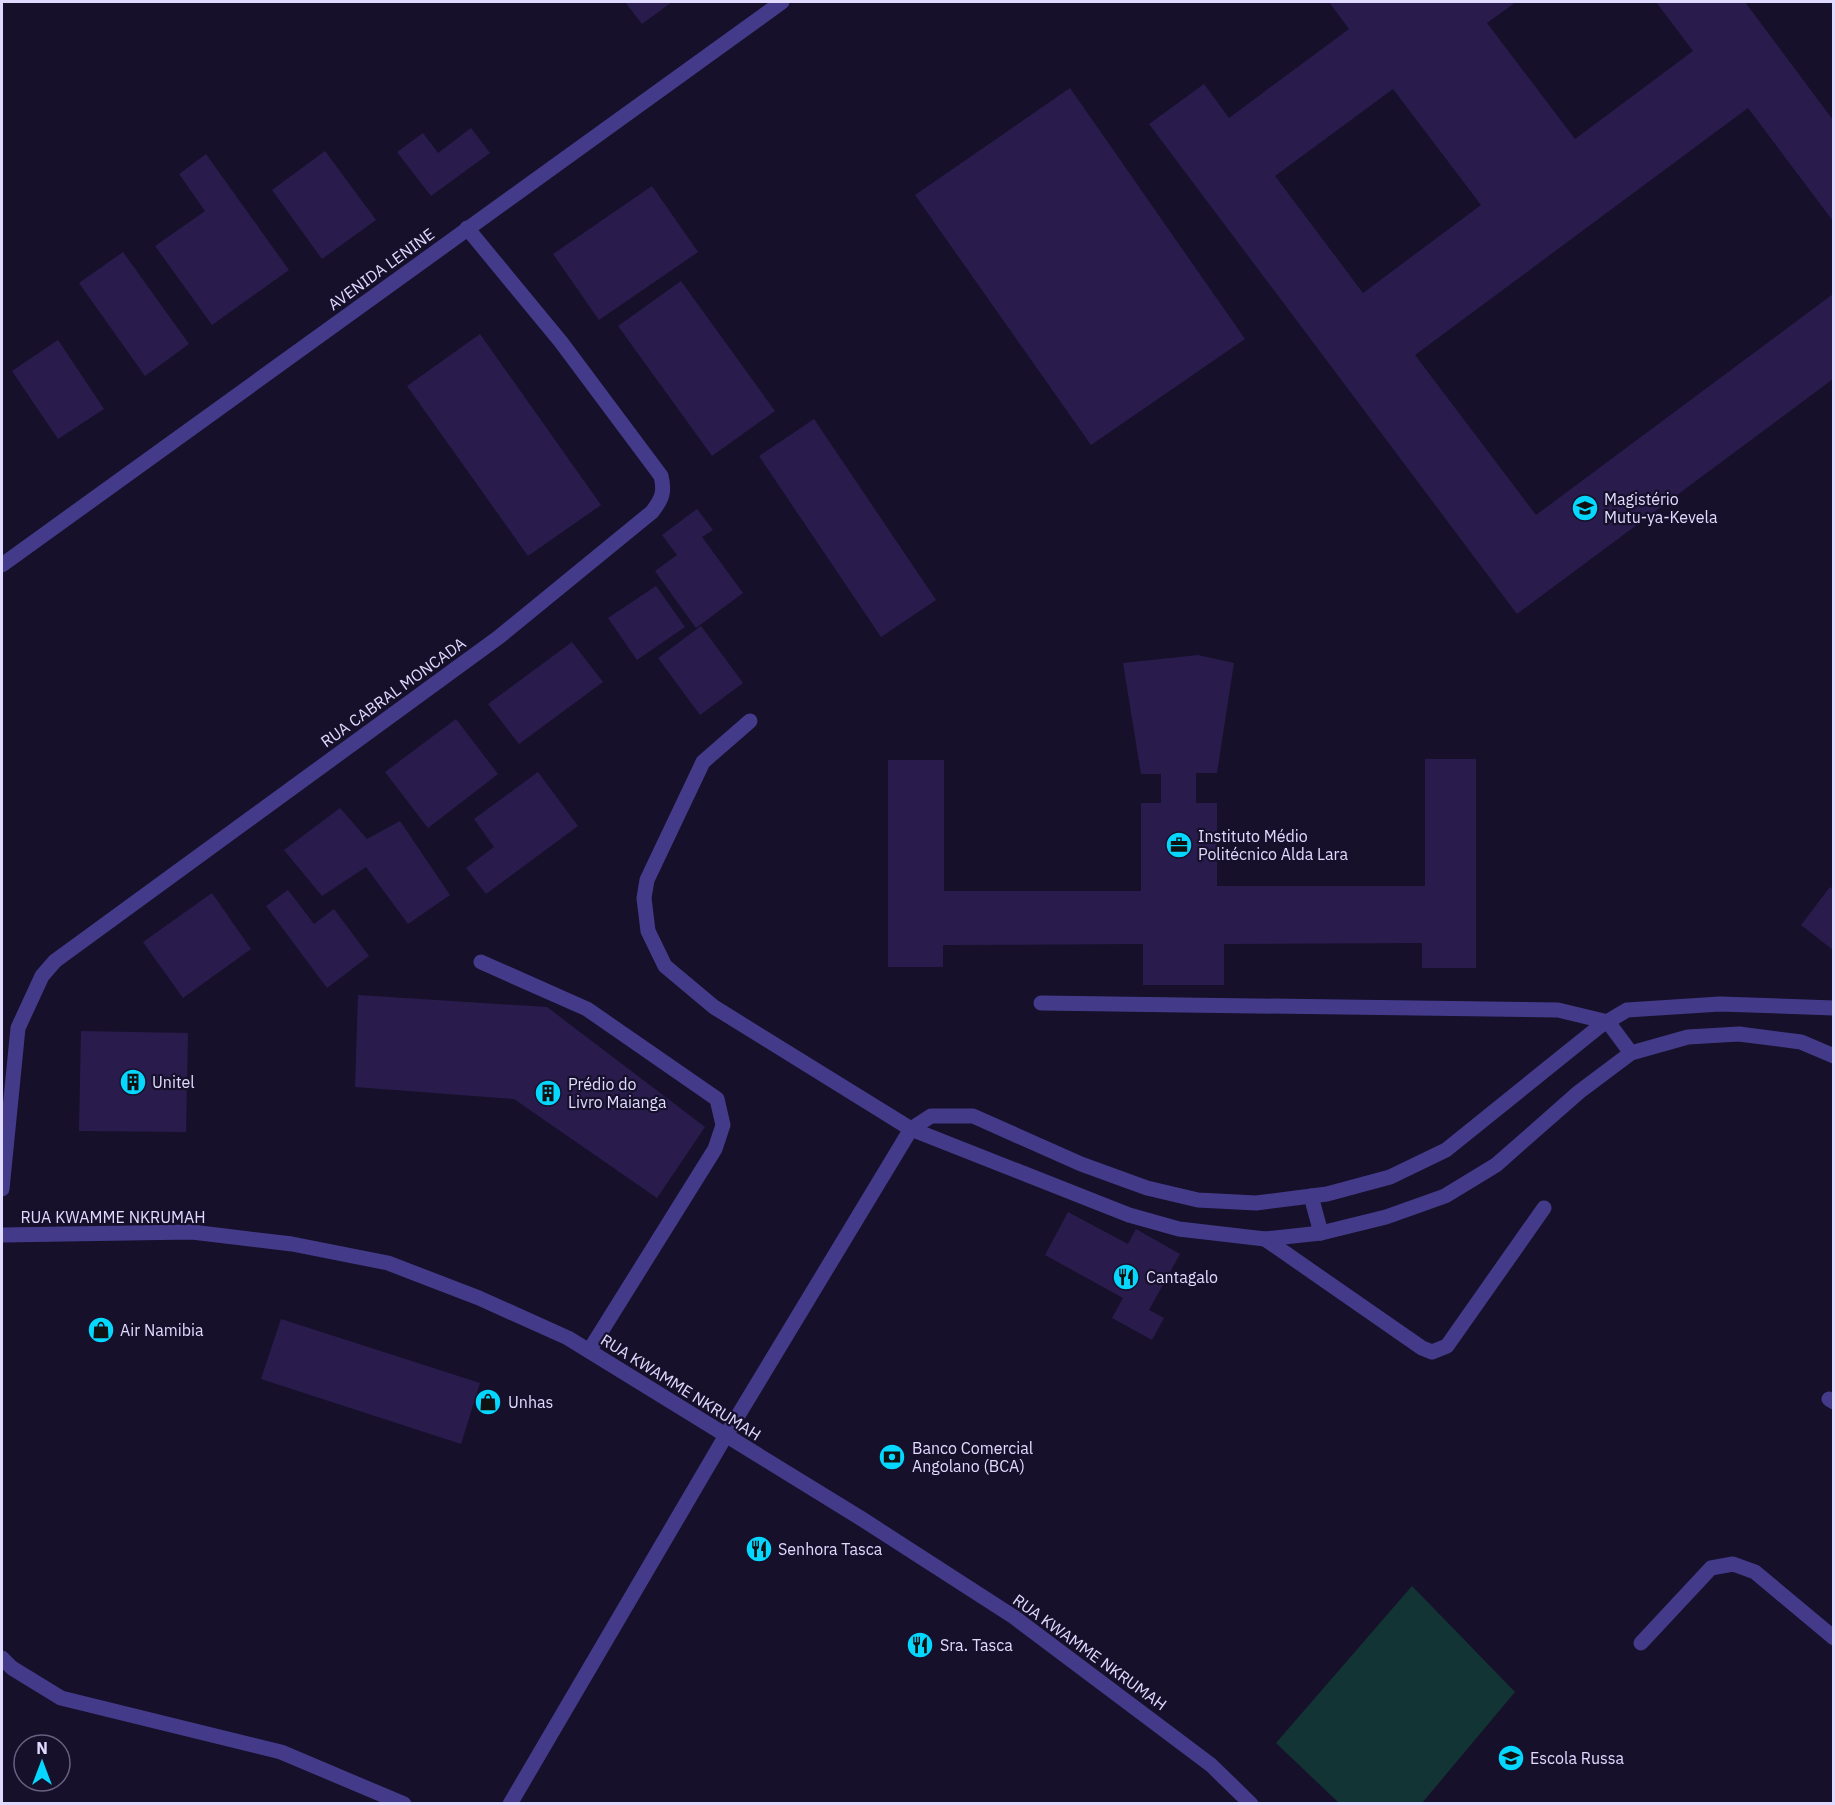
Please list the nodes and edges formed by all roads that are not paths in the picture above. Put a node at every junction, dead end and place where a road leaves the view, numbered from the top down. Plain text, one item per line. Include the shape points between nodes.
1 (782, 2) edge
2 (467, 228) junction
3 (2, 565) edge
4 (750, 721) dead end
5 (481, 962) dead end
6 (1041, 1003) dead end
7 (1833, 1008) edge
8 (1608, 1022) junction
9 (1631, 1053) junction
10 (1833, 1056) edge
11 (911, 1129) junction
12 (2, 1189) edge
13 (1311, 1196) junction
14 (1544, 1208) dead end
15 (1321, 1233) junction
16 (2, 1235) edge
17 (1264, 1239) junction
18 (589, 1351) junction
19 (725, 1437) junction
20 (1833, 1638) edge
21 (1641, 1643) dead end
22 (2, 1658) edge
23 (404, 1803) edge
24 (510, 1803) edge
25 (1251, 1803) edge

1 - 2 street, AVENIDA LENINE
2 - 3 street, AVENIDA LENINE
2 - 12 street, RUA CABRAL MONCADA via 561,342 660,476 662,499 652,512 499,637 55,961 36,986 18,1029
4 - 11 street via 704,762 666,838 647,880 644,898 648,931 666,966 714,1007
5 - 18 street via 587,1009 717,1099 723,1125 715,1149
6 - 8 street via 1558,1010
7 - 8 street via 1720,1004 1627,1010
8 - 9 street
8 - 13 street via 1446,1150 1390,1177
9 - 10 street via 1688,1037 1739,1034 1801,1042
9 - 15 street via 1579,1092 1496,1165 1444,1196 1386,1217
11 - 13 street via 931,1116 973,1116 1082,1164 1168,1193 1198,1200 1256,1203
11 - 17 street via 1129,1215 1179,1229
11 - 19 street
13 - 15 street
14 - 17 street via 1447,1346 1432,1352
15 - 17 street
16 - 18 street, RUA KWAMME NKRUMAH via 192,1232 292,1244 388,1263 479,1298
18 - 19 street, RUA KWAMME NKRUMAH
19 - 24 street
19 - 25 street, RUA KWAMME NKRUMAH via 1014,1617 1211,1765
20 - 21 street via 1755,1572 1734,1564 1711,1568
22 - 23 street via 61,1698 281,1752

